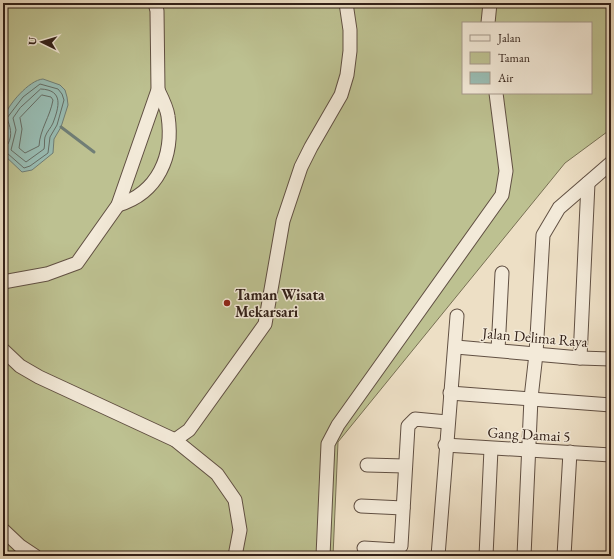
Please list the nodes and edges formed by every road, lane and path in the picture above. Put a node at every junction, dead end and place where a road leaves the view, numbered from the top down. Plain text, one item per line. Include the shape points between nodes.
1 (155, 3) edge
2 (346, 3) edge
3 (490, 3) edge
4 (488, 22) edge
5 (158, 90) junction
6 (496, 94) edge
7 (611, 163) edge
8 (588, 183) junction
9 (118, 206) junction
10 (502, 273) dead end
11 (3, 282) edge
12 (457, 316) dead end
13 (456, 347) junction
14 (3, 350) edge
15 (498, 350) junction
16 (536, 354) junction
17 (580, 358) junction
18 (611, 359) edge
19 (450, 393) junction
20 (531, 398) junction
21 (611, 405) edge
22 (447, 422) junction
23 (174, 440) junction
24 (446, 445) junction
25 (491, 449) junction
26 (529, 451) junction
27 (570, 452) junction
28 (611, 455) edge
29 (367, 464) dead end
30 (405, 466) junction
31 (361, 506) dead end
32 (403, 508) junction
33 (3, 530) edge
34 (364, 548) dead end
35 (35, 556) edge
36 (235, 556) edge
37 (323, 556) edge
38 (438, 556) edge
39 (486, 556) edge
40 (524, 556) edge
41 (564, 556) edge

1 - 5 street
2 - 23 street via 350,30 347,74 341,95 301,167 283,221 265,324 189,430
3 - 4 street
5 - 9 street
5 - 9 street via 168,115 170,143 166,161 146,189 132,201
6 - 37 street via 506,172 502,195 338,425 328,444
7 - 8 street
8 - 16 street via 559,208 543,235
8 - 17 street
9 - 11 street via 77,263 47,274
10 - 15 street
12 - 13 street
13 - 15 street, Jalan Delima Raya
13 - 19 street
14 - 23 street via 20,366 40,377
15 - 16 street, Jalan Delima Raya
16 - 17 street, Jalan Delima Raya
16 - 20 street
17 - 18 street, Jalan Delima Raya
19 - 20 street
19 - 22 street
20 - 21 street
20 - 26 street
22 - 24 street
22 - 30 street via 415,419 410,422
23 - 36 street via 217,474 235,500 240,530
24 - 25 street, Gang Damai 5
24 - 38 street
25 - 26 street, Gang Damai 5
25 - 39 street
26 - 27 street, Gang Damai 5
26 - 40 street
27 - 28 street, Gang Damai 5
27 - 41 street
29 - 30 street
30 - 32 street
31 - 32 street
32 - 34 street via 399,548
33 - 35 street

